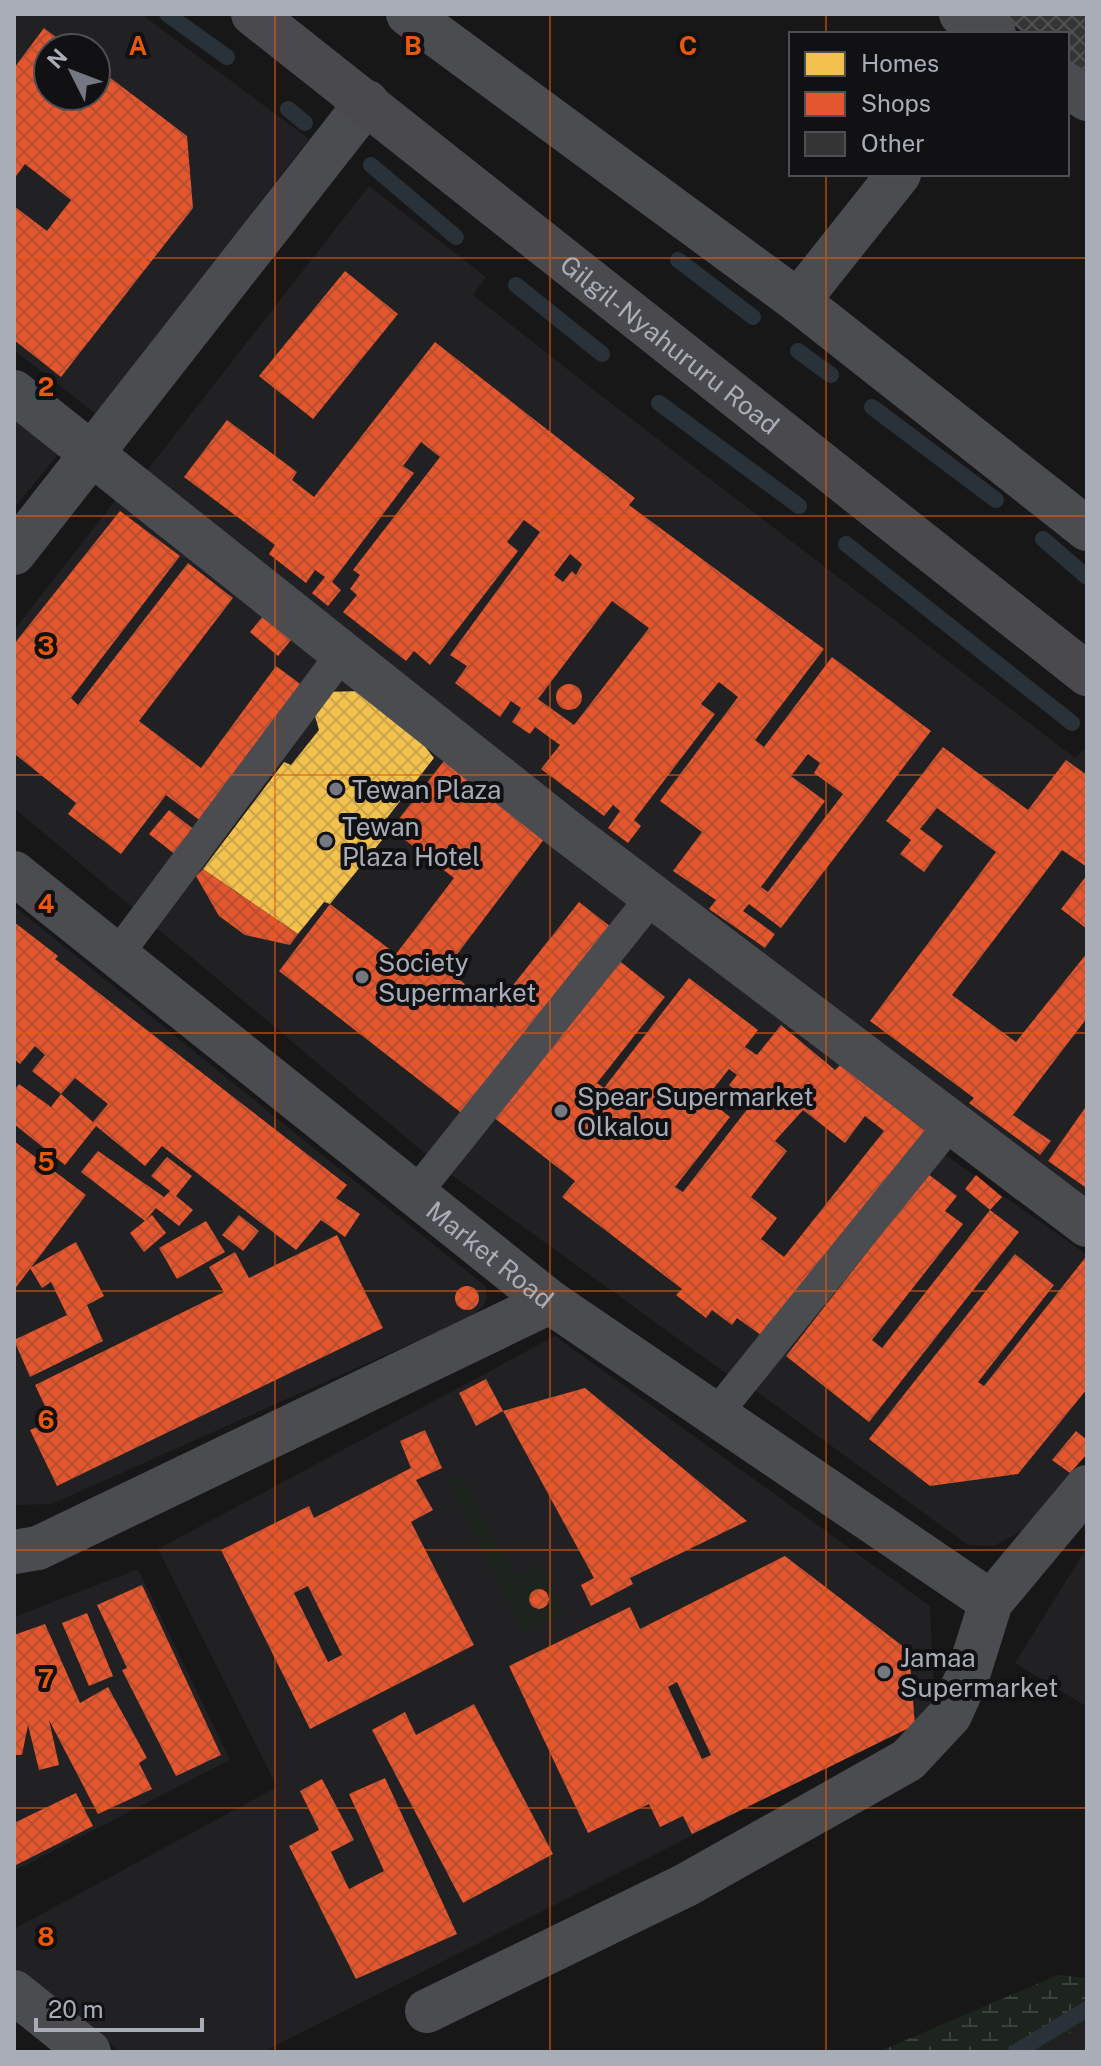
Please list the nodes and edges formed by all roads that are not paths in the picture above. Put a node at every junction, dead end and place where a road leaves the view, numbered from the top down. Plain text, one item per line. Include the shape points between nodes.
1 (253, 14) edge
2 (408, 14) edge
3 (961, 14) edge
4 (991, 32) edge
5 (1069, 86) edge
6 (1087, 99) edge
7 (367, 102) junction
8 (897, 176) edge
9 (798, 301) junction
10 (14, 392) edge
11 (93, 456) junction
12 (1087, 529) edge
13 (14, 553) edge
14 (342, 654) junction
15 (1087, 674) edge
16 (14, 873) edge
17 (653, 896) junction
18 (117, 955) junction
19 (951, 1123) junction
20 (415, 1194) junction
21 (1087, 1225) edge
22 (550, 1302) junction
23 (716, 1414) junction
24 (1087, 1487) edge
25 (14, 1552) edge
26 (991, 1602) junction
27 (14, 1992) edge
28 (427, 2011) dead end
29 (89, 2052) edge

1 - 7 main road, Gilgil-Nyahururu Road
2 - 9 street
3 - 4 street
5 - 6 street
7 - 11 street
7 - 15 main road, Gilgil-Nyahururu Road
8 - 9 street
9 - 12 street
10 - 11 street
11 - 13 street
11 - 14 street
14 - 17 street
14 - 18 lane
16 - 18 street, Market Road
17 - 19 street
17 - 20 lane
18 - 20 street, Market Road
19 - 21 street
19 - 23 lane
20 - 22 street, Market Road
22 - 23 street, Market Road
22 - 25 street via 38,1548
23 - 26 street, Market Road
24 - 26 street
26 - 28 street via 950,1715 908,1760 686,1885
27 - 29 street

